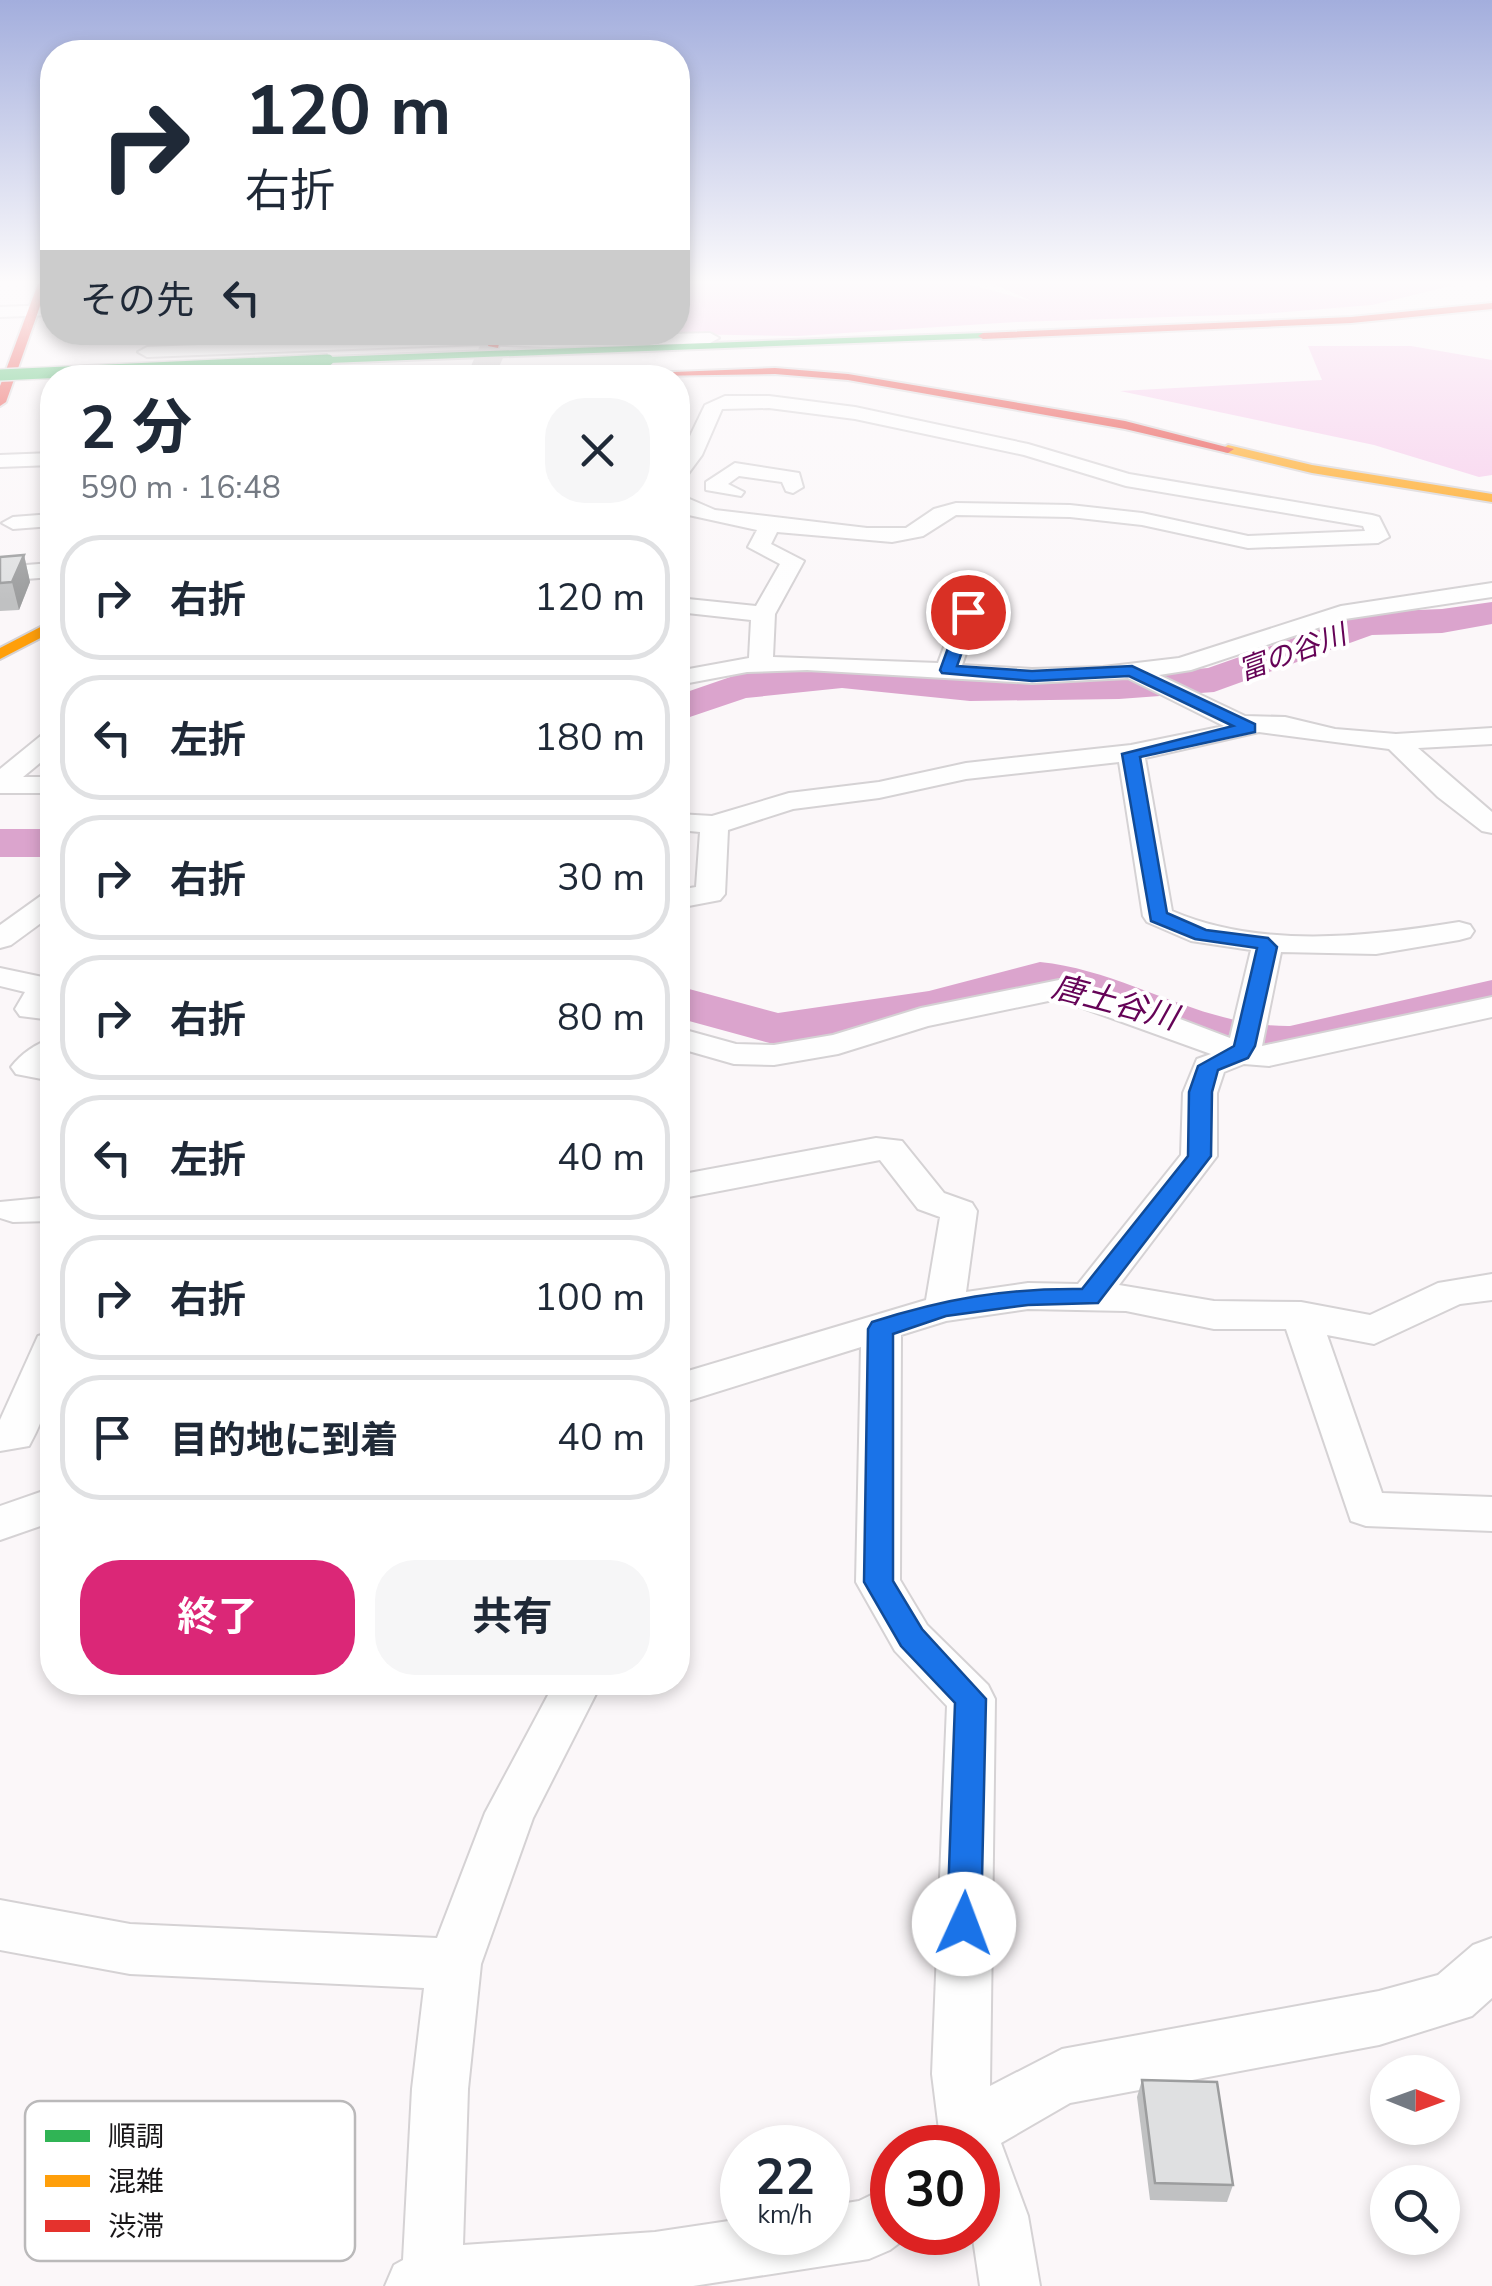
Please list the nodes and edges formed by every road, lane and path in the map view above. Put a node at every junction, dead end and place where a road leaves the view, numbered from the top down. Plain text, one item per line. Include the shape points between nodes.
1 (780, 388) edge
2 (912, 388) edge
3 (769, 402) junction
4 (690, 426) edge
5 (706, 427) junction
6 (690, 454) edge
7 (40, 459) edge
8 (0, 461) edge
9 (690, 480) edge
10 (793, 487) dead end
11 (1492, 498) edge
12 (690, 509) edge
13 (40, 521) edge
14 (13, 522) dead end
15 (771, 522) junction
16 (40, 571) edge
17 (0, 574) edge
18 (978, 582) dead end
19 (1492, 590) edge
20 (690, 606) edge
21 (763, 614) junction
22 (40, 632) edge
23 (0, 654) edge
24 (761, 664) junction
25 (948, 670) junction
26 (1133, 671) junction
27 (690, 676) edge
28 (1244, 724) junction
29 (1492, 736) edge
30 (1396, 742) junction
31 (40, 750) edge
32 (1130, 754) junction
33 (0, 784) edge
34 (40, 784) edge
35 (690, 823) edge
36 (714, 824) junction
37 (1492, 825) edge
38 (690, 897) edge
39 (40, 911) edge
40 (1459, 932) dead end
41 (0, 939) edge
42 (1261, 942) junction
43 (0, 976) edge
44 (40, 985) edge
45 (40, 993) edge
46 (1492, 1007) edge
47 (40, 1009) edge
48 (690, 1041) edge
49 (1245, 1044) junction
50 (40, 1058) edge
51 (40, 1070) edge
52 (690, 1186) edge
53 (40, 1209) edge
54 (13, 1210) dead end
55 (1492, 1287) edge
56 (1089, 1297) junction
57 (944, 1308) junction
58 (1301, 1316) junction
59 (880, 1329) junction
60 (40, 1374) edge
61 (690, 1384) edge
62 (0, 1436) edge
63 (40, 1508) edge
64 (1492, 1514) edge
65 (0, 1523) edge
66 (573, 1695) edge
67 (0, 1925) edge
68 (1492, 1963) edge
69 (454, 1964) junction
70 (967, 2125) edge
71 (998, 2125) edge
72 (1000, 2222) edge
73 (870, 2228) edge
74 (426, 2283) edge
75 (1010, 2286) edge

1 - 3 street
2 - 11 main road via 1077,415 1312,469
3 - 5 street via 714,405
3 - 15 street via 953,432 1126,480 1372,521 1378,537 1248,542 1070,511 939,512 911,534
4 - 5 street
5 - 6 street
7 - 8 street
9 - 10 street via 702,472 731,483 734,469 792,477
12 - 15 street
13 - 14 street
15 - 21 street via 759,547 793,561
16 - 17 street
18 - 25 street
19 - 26 street via 1341,613 1182,665
20 - 21 street
21 - 24 street
22 - 23 main road
24 - 25 street
24 - 27 street
25 - 26 street via 1032,676
26 - 28 street
28 - 30 street
28 - 32 street via 1249,728
29 - 30 street
30 - 37 street
31 - 33 street
32 - 36 street via 966,771 789,801
32 - 42 street via 1158,916 1202,935
33 - 34 street
35 - 36 street
36 - 38 street via 710,894
39 - 41 street
40 - 42 street via 1376,945
42 - 49 street via 1267,947
43 - 44 street
45 - 47 street via 30,1009
46 - 49 street via 1270,1056
48 - 49 street via 734,1054 774,1055 1059,989
49 - 56 street via 1209,1066 1200,1092 1199,1156
50 - 51 street via 28,1068
52 - 57 street via 890,1149 931,1201 959,1211
53 - 54 street
55 - 58 street via 1452,1292 1374,1330
56 - 57 street via 1028,1296
56 - 58 street via 1214,1315
57 - 59 street
58 - 64 street via 1366,1509
59 - 61 street
59 - 70 street via 878,1582 912,1638 971,1699 960,2074
60 - 62 street via 14,1435
63 - 65 street
66 - 69 street via 510,1813
67 - 69 street via 130,1949
68 - 71 street via 1453,1997 1378,2018 1062,2077
69 - 74 street
72 - 75 street
73 - 74 street via 656,2262

